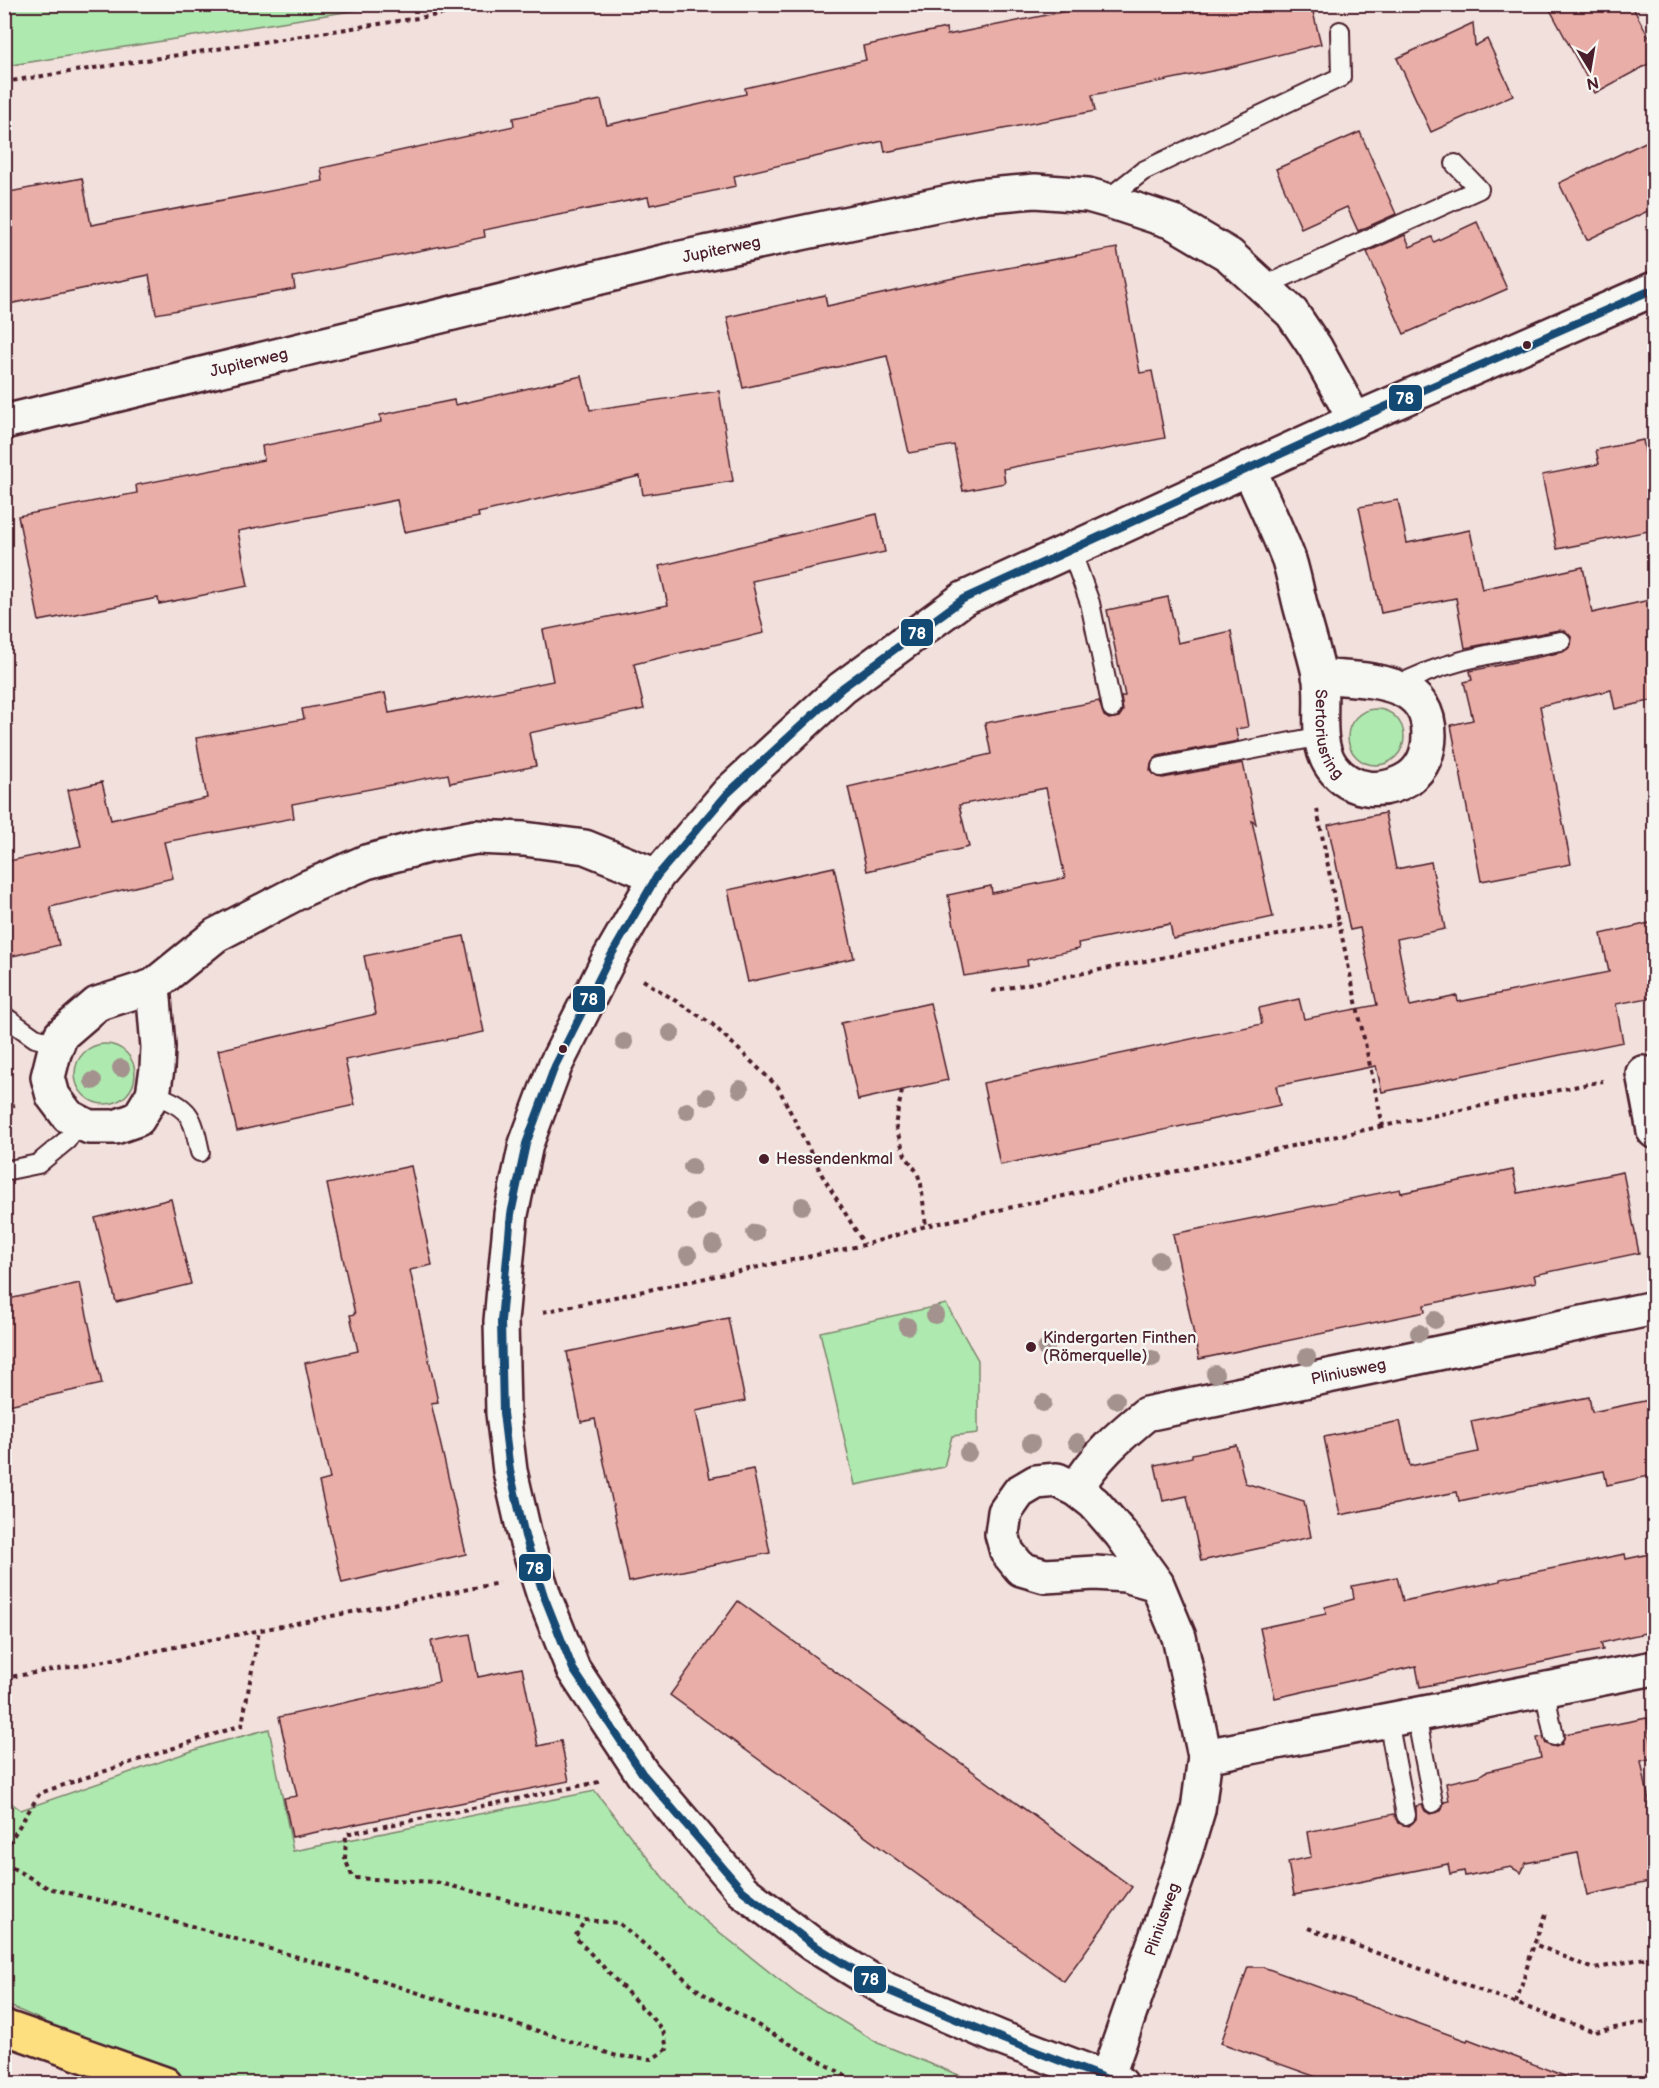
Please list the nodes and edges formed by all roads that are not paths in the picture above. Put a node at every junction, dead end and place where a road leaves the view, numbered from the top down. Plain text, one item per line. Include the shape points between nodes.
1 (1340, 31) dead end
2 (1455, 164) dead end
3 (1106, 200) junction
4 (1264, 286) junction
5 (1654, 289) edge
6 (1354, 420) junction
7 (4, 422) edge
8 (1249, 468) junction
9 (1071, 550) junction
10 (1561, 641) dead end
11 (1319, 676) junction
12 (1397, 686) junction
13 (1113, 708) dead end
14 (1322, 736) junction
15 (1161, 767) dead end
16 (657, 876) junction
17 (153, 986) junction
18 (4, 1016) edge
19 (57, 1044) junction
20 (1643, 1073) road end
21 (153, 1094) junction
22 (79, 1122) junction
23 (1654, 1131) edge
24 (200, 1152) dead end
25 (4, 1171) edge
26 (1654, 1308) edge
27 (1076, 1489) junction
28 (1157, 1584) junction
29 (1654, 1668) edge
30 (1544, 1689) junction
31 (1402, 1718) junction
32 (1554, 1736) dead end
33 (1205, 1756) junction
34 (1433, 1803) dead end
35 (1406, 1815) dead end
36 (4, 2027) edge
37 (1114, 2081) edge
38 (165, 2084) edge

1 - 3 lane via 1341,76 1143,171
2 - 4 lane via 1479,189
3 - 4 street, Jupiterweg via 1173,222 1229,255
3 - 7 street, Jupiterweg via 1035,191 978,196 667,261
4 - 6 street, Jupiterweg via 1292,313 1315,347
5 - 6 street
6 - 8 street
8 - 9 street
8 - 11 street, Sertoriusring via 1289,561
9 - 13 lane via 1090,603
9 - 16 street via 963,599 842,688 728,793
10 - 12 lane via 1446,664
11 - 12 street, Sertoriusring
11 - 14 street, Sertoriusring
12 - 14 street, Sertoriusring via 1424,709 1429,726 1429,745 1423,762 1405,780 1380,789 1362,788 1345,781 1324,753
14 - 15 lane
16 - 17 street via 585,847 524,839 476,837 427,846 366,862 306,888 216,935
16 - 37 street via 609,959 555,1066 526,1144 511,1214 501,1321 502,1413 525,1536 573,1669 642,1773 743,1891 812,1944 887,1990
17 - 19 street via 97,1004 61,1035
17 - 21 street via 159,1047
18 - 19 lane via 36,1038
19 - 22 street via 48,1077 53,1095 68,1116
20 - 23 street
21 - 22 street via 138,1119 116,1128 89,1127
21 - 24 lane via 176,1102 193,1120
22 - 25 lane via 67,1140 39,1164
26 - 27 street, Pliniusweg via 1146,1414 1113,1441
27 - 28 street, Pliniusweg via 1095,1503
27 - 28 street, Pliniusweg via 1057,1480 1036,1482 1019,1492 1005,1512 1002,1534 1007,1552 1021,1569 1045,1576 1125,1575
28 - 33 street, Pliniusweg via 1179,1637
29 - 30 street
30 - 31 street
30 - 32 lane
31 - 33 street
31 - 34 lane
31 - 35 lane
33 - 37 street, Pliniusweg via 1198,1810
36 - 38 highway

